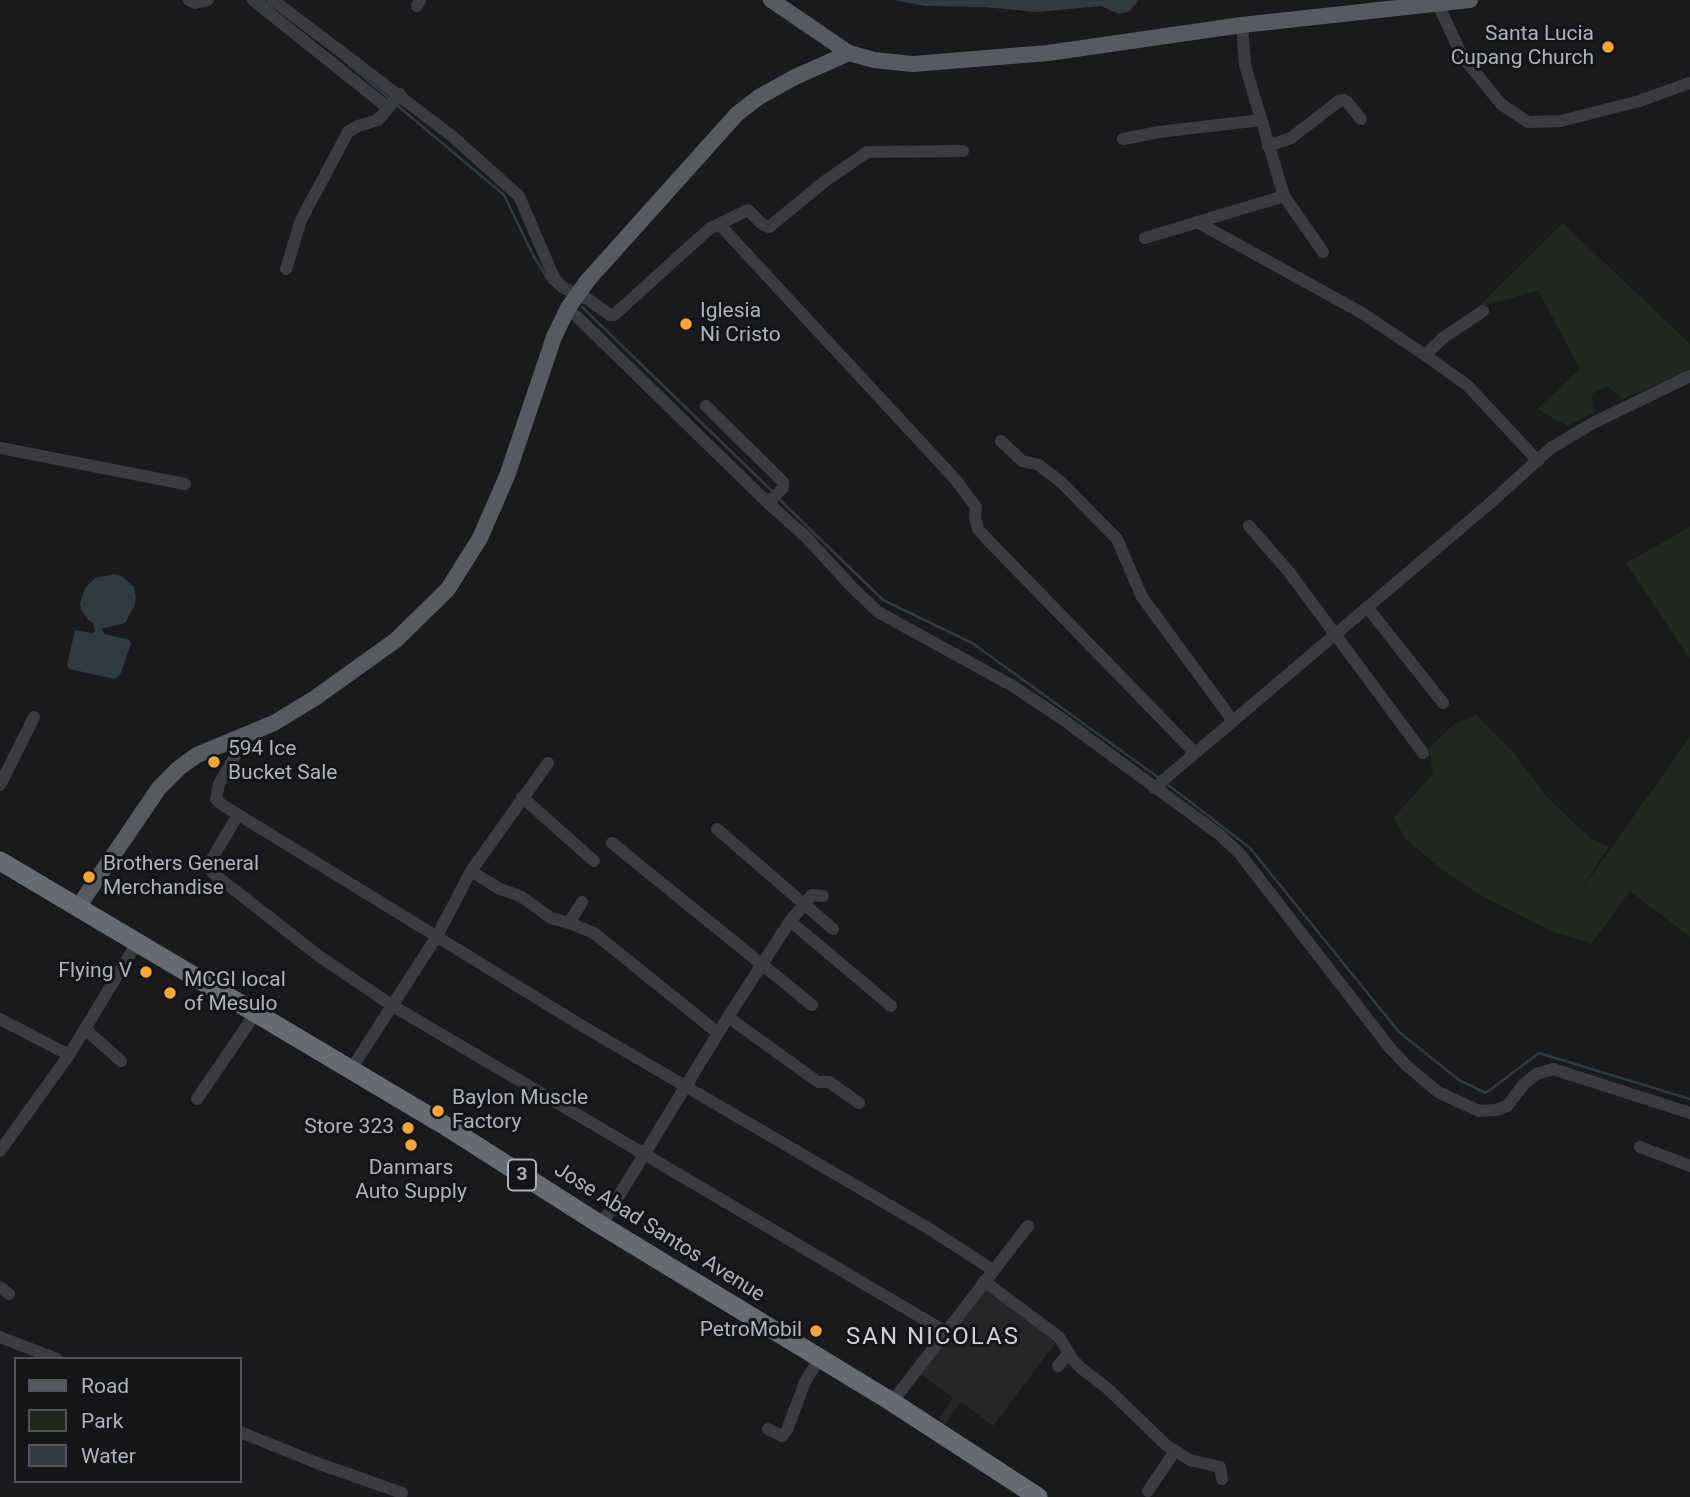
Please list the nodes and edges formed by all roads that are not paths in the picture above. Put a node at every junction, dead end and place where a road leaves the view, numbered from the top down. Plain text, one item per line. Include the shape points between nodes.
1 (189, 0) edge
2 (208, 0) edge
3 (253, 0) edge
4 (273, 0) edge
5 (771, 0) edge
6 (1470, 0) edge
7 (1438, 4) junction
8 (1242, 25) junction
9 (333, 43) junction
10 (849, 53) junction
11 (324, 55) junction
12 (1690, 83) edge
13 (394, 100) junction
14 (1361, 119) dead end
15 (1261, 120) junction
16 (1123, 139) dead end
17 (1268, 146) junction
18 (963, 151) dead end
19 (1284, 196) junction
20 (1197, 222) junction
21 (719, 224) junction
22 (1145, 238) dead end
23 (1323, 252) dead end
24 (286, 269) dead end
25 (573, 301) junction
26 (1483, 311) dead end
27 (1426, 355) junction
28 (1690, 376) edge
29 (706, 406) dead end
30 (1000, 441) dead end
31 (0, 448) edge
32 (1538, 461) junction
33 (185, 484) dead end
34 (772, 499) junction
35 (1248, 526) dead end
36 (1367, 607) junction
37 (1336, 634) junction
38 (1443, 703) dead end
39 (34, 717) dead end
40 (1233, 721) junction
41 (248, 734) junction
42 (1195, 752) junction
43 (1423, 753) dead end
44 (548, 763) dead end
45 (0, 785) edge
46 (1155, 786) junction
47 (522, 797) junction
48 (238, 816) junction
49 (717, 829) dead end
50 (612, 843) dead end
51 (0, 861) edge
52 (594, 861) dead end
53 (471, 871) junction
54 (822, 896) dead end
55 (582, 902) dead end
56 (805, 903) junction
57 (78, 907) junction
58 (790, 921) junction
59 (569, 923) junction
60 (832, 929) dead end
61 (437, 936) junction
62 (137, 943) junction
63 (761, 965) junction
64 (813, 1005) dead end
65 (393, 1006) junction
66 (891, 1006) dead end
67 (255, 1014) junction
68 (728, 1017) junction
69 (0, 1019) edge
70 (85, 1028) junction
71 (718, 1033) junction
72 (69, 1055) junction
73 (121, 1060) dead end
74 (350, 1071) junction
75 (685, 1087) junction
76 (197, 1099) dead end
77 (859, 1103) dead end
78 (1690, 1113) edge
79 (1640, 1147) dead end
80 (0, 1151) edge
81 (645, 1153) junction
82 (1690, 1166) edge
83 (601, 1225) junction
84 (1028, 1226) dead end
85 (993, 1270) junction
86 (984, 1281) junction
87 (946, 1332) junction
88 (0, 1337) edge
89 (1069, 1353) junction
90 (52, 1357) edge
91 (819, 1359) junction
92 (1058, 1366) dead end
93 (892, 1402) junction
94 (768, 1429) dead end
95 (242, 1433) edge
96 (1175, 1451) junction
97 (1222, 1479) dead end
98 (1148, 1491) dead end
99 (402, 1493) dead end
100 (1038, 1497) edge

1 - 2 street
3 - 11 street
4 - 9 street
5 - 10 main road
6 - 7 main road
7 - 8 main road
7 - 12 street via 1462,56 1501,104 1528,122 1561,121
8 - 10 main road via 1048,53 912,64
8 - 15 street via 1245,65
9 - 11 street
9 - 13 street
10 - 25 main road via 795,77 737,114
11 - 13 street
13 - 24 street via 378,120 348,132 301,220
13 - 25 street via 452,136 519,196 555,280
14 - 17 street via 1344,100 1291,138
15 - 16 street
15 - 17 street
17 - 19 street
18 - 21 street via 867,152 769,228 748,210
19 - 20 street
19 - 23 street
20 - 22 street
20 - 27 street via 1362,313
21 - 25 street via 614,316
21 - 42 street via 955,479 976,506 978,529 986,538
25 - 34 street
25 - 41 main road via 554,337 507,476 480,538 448,589 386,647 305,704
26 - 27 street
27 - 32 street via 1468,386
28 - 32 street via 1569,435
29 - 34 street via 783,482
30 - 40 street via 1022,461 1039,465 1062,483 1117,539 1142,597
31 - 33 street
32 - 36 street
34 - 46 street via 878,612 1012,685
35 - 37 street
36 - 37 street
36 - 38 street
37 - 40 street
37 - 43 street
39 - 45 street
40 - 42 street
41 - 48 street via 216,793 216,799
41 - 57 main road via 197,755 179,768 159,789
42 - 46 street
44 - 47 street
46 - 78 street via 1240,854 1390,1048 1438,1092 1479,1111 1496,1110 1507,1106 1536,1074 1553,1069
47 - 52 street
47 - 53 street
48 - 61 street
48 - 65 street via 209,868 319,956
49 - 56 street
50 - 63 street
51 - 57 highway, Jose Abad Santos Avenue / 3
53 - 59 street via 551,918
53 - 61 street
54 - 56 street via 812,895
55 - 59 street
56 - 58 street
56 - 60 street
57 - 62 highway, Jose Abad Santos Avenue / 3
58 - 63 street
58 - 66 street
59 - 71 street via 594,933
61 - 65 street
61 - 75 street
62 - 67 highway, Jose Abad Santos Avenue / 3
62 - 70 street
63 - 64 street
63 - 68 street
65 - 74 street
65 - 81 street
67 - 74 highway, Jose Abad Santos Avenue / 3
67 - 76 street
68 - 71 street
68 - 77 street via 818,1082 829,1082
69 - 72 street
70 - 72 street
70 - 73 street
71 - 75 street
72 - 80 street
74 - 83 highway, Jose Abad Santos Avenue / 3
75 - 81 street
75 - 85 street
79 - 82 street
81 - 83 street
81 - 87 street
83 - 91 highway, Jose Abad Santos Avenue / 3
84 - 85 street
85 - 86 street
86 - 87 street
86 - 89 street via 1059,1338
87 - 93 street
88 - 90 street
89 - 92 street
89 - 96 street
91 - 93 highway, Jose Abad Santos Avenue / 3
91 - 94 street via 782,1437
93 - 100 highway, Jose Abad Santos Avenue / 3
95 - 99 street
96 - 97 street via 1220,1467
96 - 98 street

